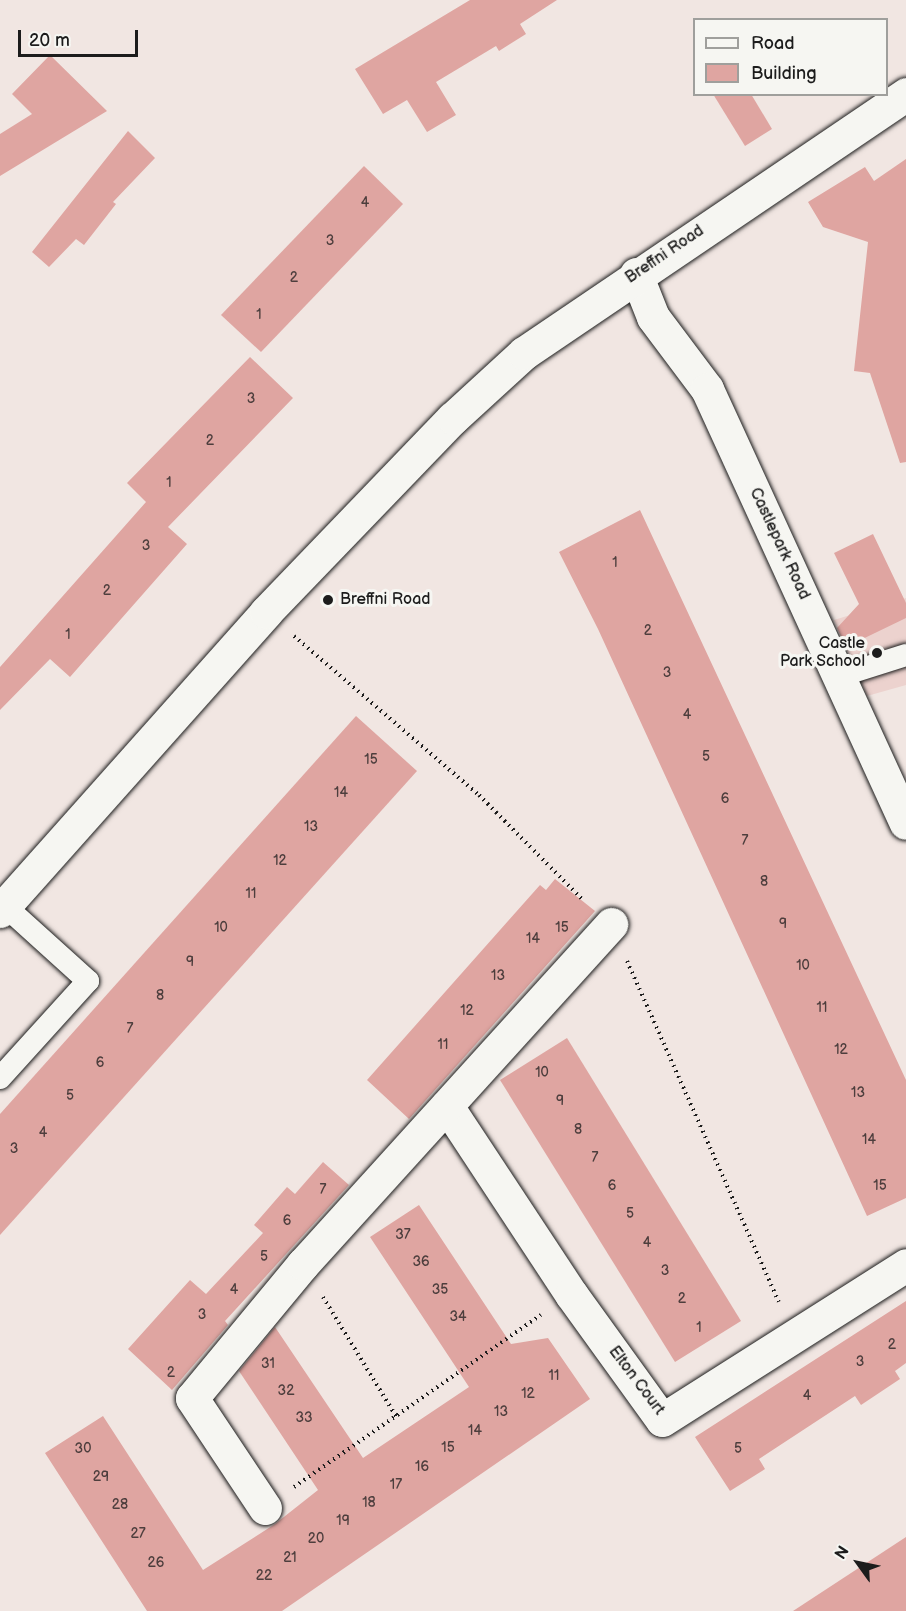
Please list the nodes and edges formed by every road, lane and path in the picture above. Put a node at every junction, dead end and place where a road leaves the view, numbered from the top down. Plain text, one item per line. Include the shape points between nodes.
1 (906, 94) edge
2 (636, 274) junction
3 (906, 655) edge
4 (840, 676) junction
5 (906, 824) edge
6 (2, 908) edge
7 (611, 924) dead end
8 (0, 1078) edge
9 (447, 1106) junction
10 (303, 1264) junction
11 (906, 1265) edge
12 (571, 1294) junction
13 (396, 1416) junction
14 (265, 1508) joint

1 - 2 street, Breffni Road
2 - 4 street, Castlepark Road via 653,317 707,389
2 - 6 street, Breffni Road via 524,353 453,418 267,612
3 - 4 lane
4 - 5 street, Castlepark Road
6 - 8 lane via 88,981
7 - 9 street
9 - 10 street
9 - 12 street, Elton Court
10 - 13 path
10 - 14 street via 192,1398
11 - 12 street, Elton Court via 662,1420
12 - 13 path
13 - 14 path

